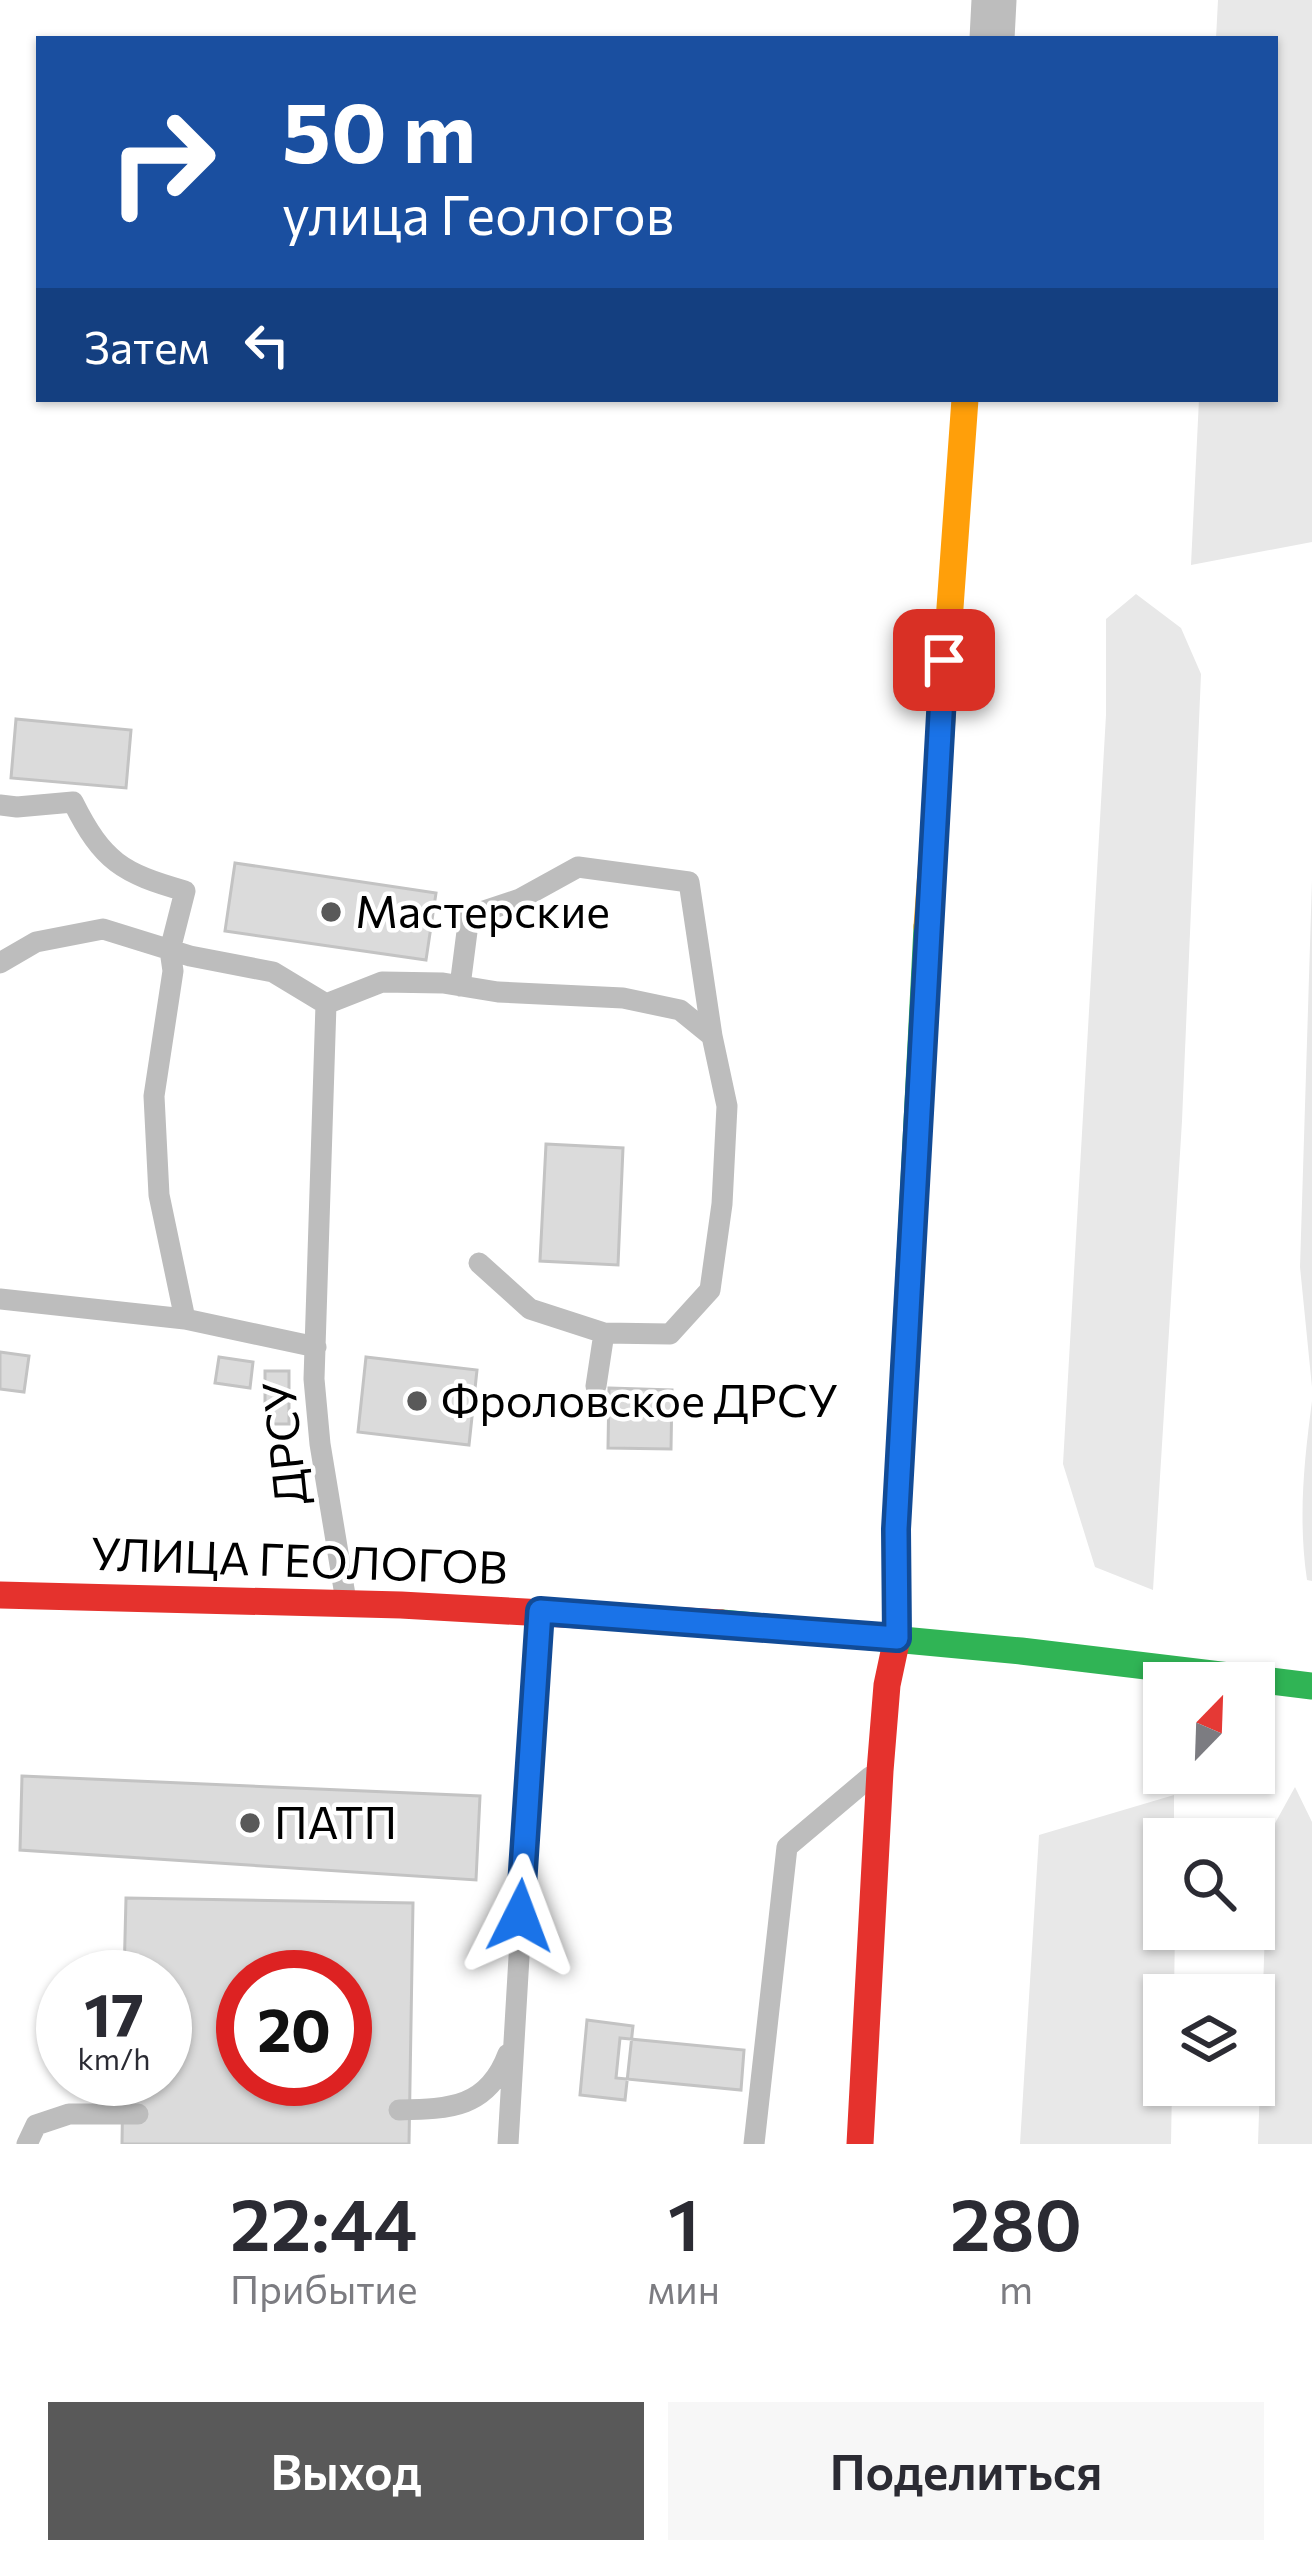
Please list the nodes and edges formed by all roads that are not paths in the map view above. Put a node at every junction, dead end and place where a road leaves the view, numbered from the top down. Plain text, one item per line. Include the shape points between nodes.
1 (994, 0) edge
2 (992, 36) edge
3 (965, 402) edge
4 (0, 805) edge
5 (170, 950) junction
6 (0, 962) edge
7 (460, 986) junction
8 (326, 1004) junction
9 (712, 1036) junction
10 (479, 1263) dead end
11 (0, 1300) edge
12 (185, 1319) junction
13 (604, 1333) junction
14 (316, 1348) junction
15 (596, 1386) dead end
16 (0, 1595) edge
17 (346, 1601) junction
18 (540, 1611) junction
19 (897, 1638) junction
20 (1312, 1686) edge
21 (869, 1778) junction
22 (515, 2036) junction
23 (399, 2110) dead end
24 (138, 2114) dead end
25 (27, 2144) edge
26 (508, 2144) edge
27 (754, 2144) edge
28 (860, 2144) edge

1 - 2 street
3 - 19 street via 933,814
4 - 5 lane via 74,802 92,839 132,876 185,891
5 - 6 lane via 103,929 36,942
5 - 8 lane via 273,973
5 - 12 lane via 154,1096 159,1196
7 - 8 lane via 382,982
7 - 9 lane via 623,998 680,1010
7 - 9 lane via 469,916 578,867 689,882
8 - 14 lane, ДРСУ
9 - 13 lane via 727,1106 710,1290 670,1334
10 - 13 lane via 530,1309
11 - 12 lane
12 - 14 lane
13 - 15 lane
14 - 17 lane, ДРСУ via 320,1444
16 - 17 street, УЛИЦА ГЕОЛОГОВ
17 - 18 street, УЛИЦА ГЕОЛОГОВ
18 - 19 street, УЛИЦА ГЕОЛОГОВ
18 - 22 lane
19 - 20 street, УЛИЦА ГЕОЛОГОВ
19 - 21 street
21 - 27 lane via 787,1847
21 - 28 street
22 - 23 lane via 486,2093
22 - 26 lane
24 - 25 lane via 69,2114 37,2125

